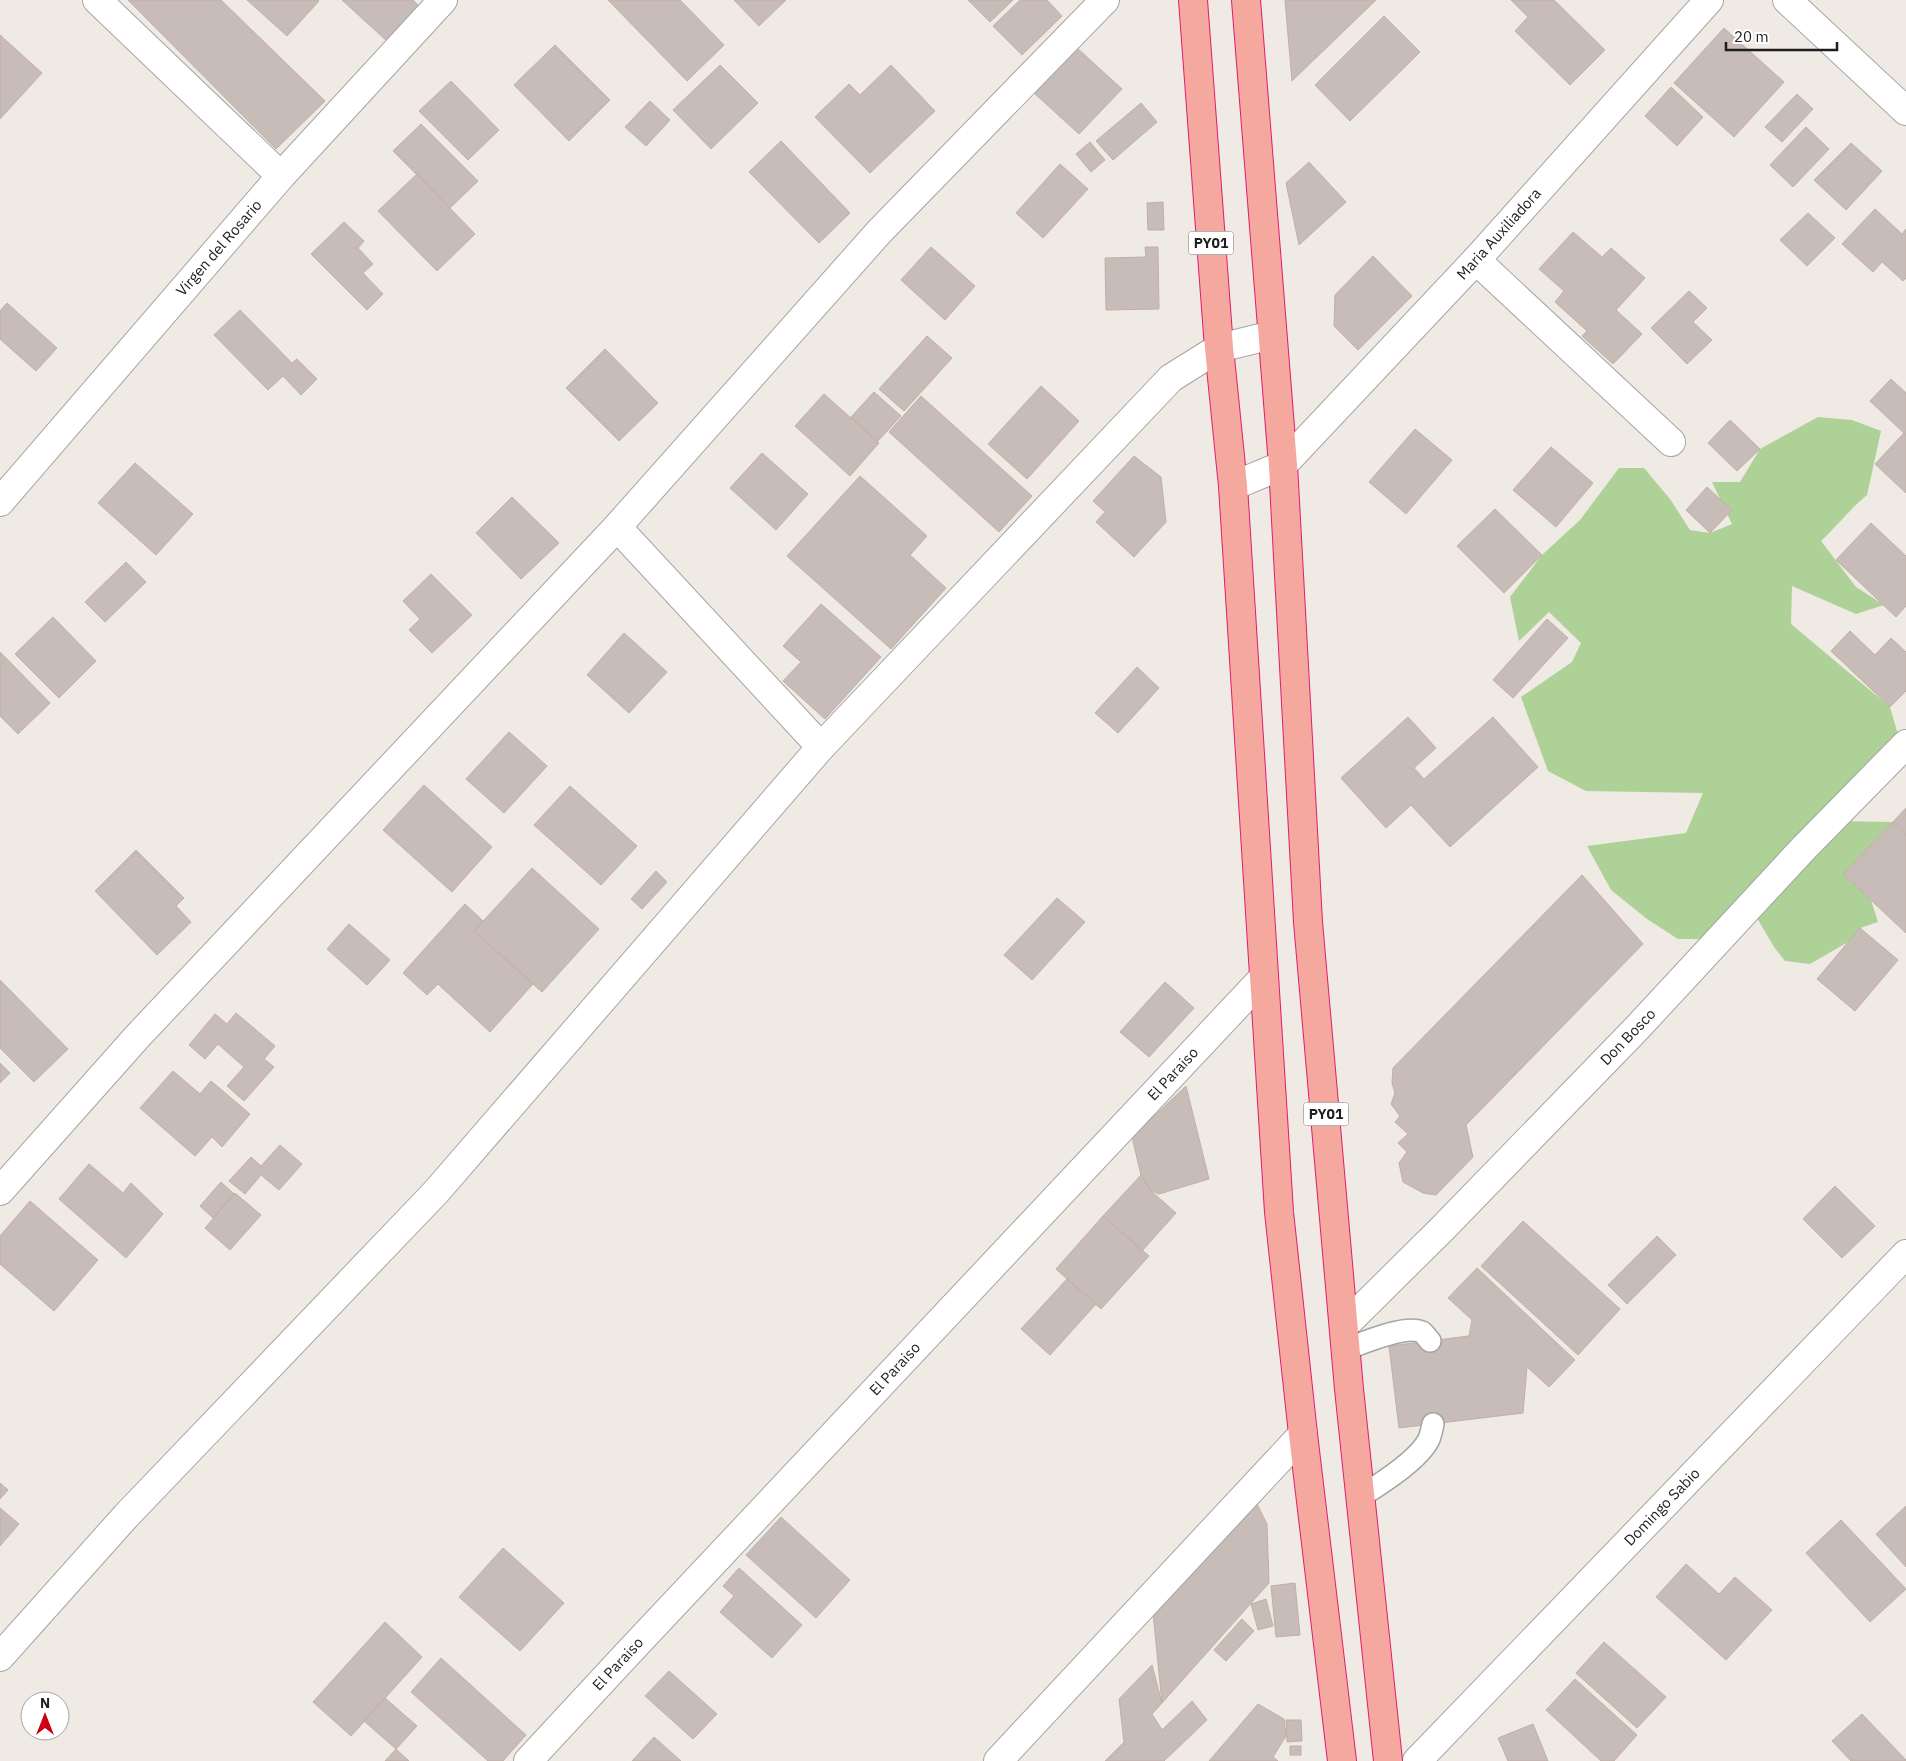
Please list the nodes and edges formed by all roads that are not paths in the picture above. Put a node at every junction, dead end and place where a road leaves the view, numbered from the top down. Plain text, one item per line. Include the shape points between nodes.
1 (97, 0) edge
2 (443, 0) edge
3 (1105, 0) edge
4 (1193, 0) edge
5 (1246, 0) edge
6 (1709, 0) edge
7 (1787, 0) edge
8 (1906, 111) edge
9 (281, 176) junction
10 (1476, 260) junction
11 (1272, 335) junction
12 (1219, 348) junction
13 (1670, 442) dead end
14 (1283, 464) junction
15 (5, 485) edge
16 (1233, 486) junction
17 (617, 527) junction
18 (1906, 744) edge
19 (821, 747) junction
20 (1263, 978) junction
21 (0, 1191) edge
22 (1906, 1254) edge
23 (1345, 1337) junction
24 (1430, 1341) dead end
25 (1433, 1424) dead end
26 (1303, 1434) junction
27 (1360, 1497) junction
28 (0, 1658) edge
29 (528, 1761) edge
30 (998, 1761) edge
31 (1342, 1761) edge
32 (1388, 1761) edge
33 (1417, 1761) edge

1 - 9 street
2 - 9 street, Virgen del Rosario
3 - 17 street via 879,232
4 - 12 highway, PY01
5 - 11 highway, PY01
6 - 10 street, Maria Auxiliadora
7 - 8 street
9 - 15 street, Virgen del Rosario
10 - 13 street
10 - 14 street, Maria Auxiliadora
11 - 12 street
11 - 14 highway, PY01
12 - 16 highway, PY01
12 - 19 street via 1171,378
14 - 16 street
14 - 23 highway, PY01 via 1308,922
16 - 20 highway, PY01
17 - 19 street
17 - 21 street via 137,1037
18 - 23 street, Don Bosco via 1444,1228
19 - 28 street via 436,1192 126,1516
20 - 26 highway, PY01 via 1279,1212
20 - 29 street, El Paraiso
22 - 33 street, Domingo Sabio
23 - 24 lane via 1412,1330 1423,1333
23 - 27 highway, PY01
25 - 27 lane via 1428,1440 1417,1455
26 - 30 street
26 - 31 highway, PY01
27 - 32 highway, PY01

